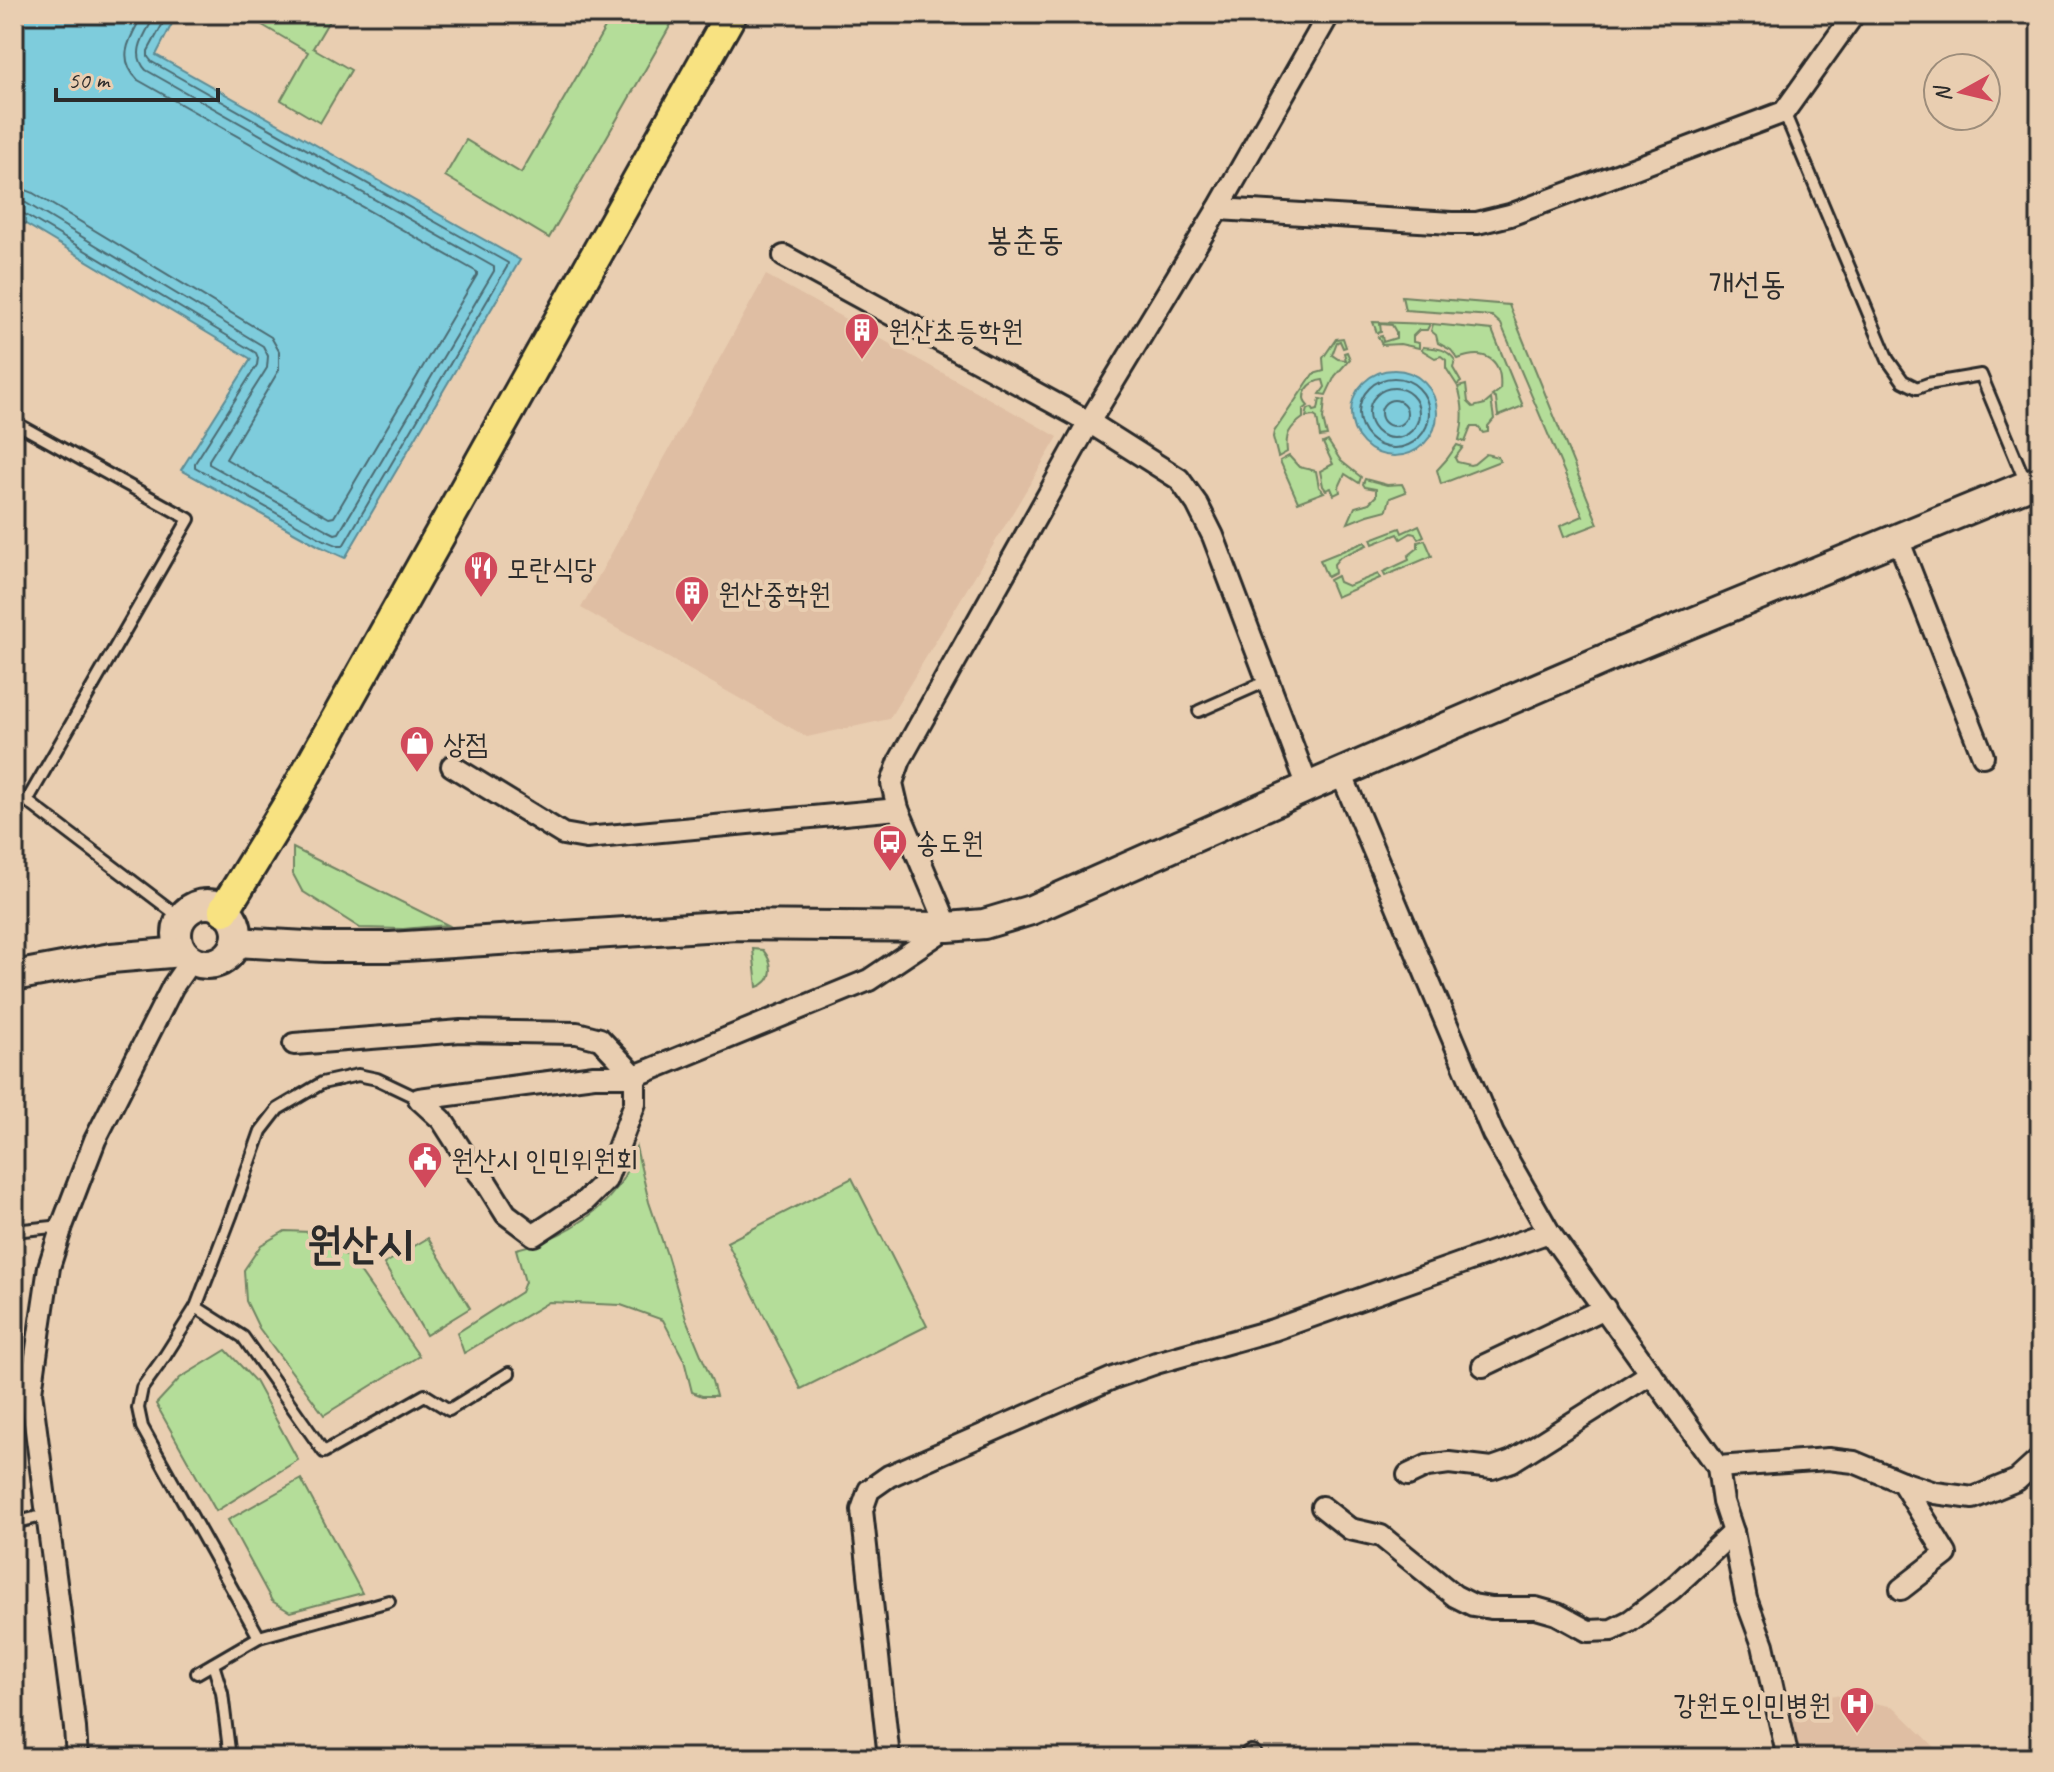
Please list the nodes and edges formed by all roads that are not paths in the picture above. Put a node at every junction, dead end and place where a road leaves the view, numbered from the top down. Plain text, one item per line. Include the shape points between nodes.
1 (731, 14) edge
2 (1329, 14) edge
3 (1854, 14) edge
4 (1784, 112) junction
5 (1218, 209) junction
6 (784, 256) dead end
7 (14, 422) edge
8 (1089, 422) junction
9 (2033, 483) edge
10 (1898, 539) junction
11 (1267, 681) junction
12 (1199, 711) dead end
13 (1983, 756) dead end
14 (452, 766) dead end
15 (1341, 773) junction
16 (1308, 787) junction
17 (14, 794) edge
18 (27, 801) junction
19 (898, 809) junction
20 (224, 910) junction
21 (181, 918) junction
22 (948, 927) junction
23 (236, 942) junction
24 (187, 956) junction
25 (14, 976) edge
26 (294, 1044) dead end
27 (635, 1076) junction
28 (419, 1099) junction
29 (62, 1226) junction
30 (14, 1231) edge
31 (1549, 1232) junction
32 (196, 1307) junction
33 (1605, 1308) junction
34 (1483, 1366) dead end
35 (509, 1373) dead end
36 (1650, 1374) junction
37 (22, 1393) edge
38 (2040, 1459) edge
39 (1718, 1467) junction
40 (1408, 1475) dead end
41 (1902, 1482) junction
42 (1322, 1507) dead end
43 (46, 1515) junction
44 (14, 1523) edge
45 (1733, 1532) junction
46 (1901, 1589) dead end
47 (389, 1601) dead end
48 (259, 1637) junction
49 (213, 1664) junction
50 (197, 1673) dead end
51 (77, 1758) edge
52 (230, 1758) edge
53 (889, 1758) edge
54 (1788, 1758) edge

1 - 20 main road via 292,799
2 - 5 street
3 - 4 street
4 - 5 street via 1477,223
4 - 9 lane via 1888,360 1903,381 1917,388 1981,375
5 - 8 street
6 - 8 street
7 - 18 lane via 189,519
8 - 11 street via 1179,479 1197,504
8 - 19 street via 900,760 892,783
9 - 10 main road
10 - 13 street
10 - 15 main road
11 - 12 lane
11 - 16 street
14 - 19 street via 563,834 586,838
15 - 16 main road
15 - 31 street via 1493,1134
16 - 22 main road via 1031,910 984,924
17 - 18 lane
18 - 21 lane
19 - 22 street
20 - 21 main road via 206,904
20 - 23 main road via 235,924
21 - 24 main road via 177,936
22 - 23 main road via 736,925 390,947
22 - 27 street via 869,980
23 - 24 main road via 219,962 201,964
24 - 25 main road via 111,958
24 - 29 street via 95,1140
26 - 27 street via 461,1031 577,1033 600,1039
27 - 28 street via 594,1076
27 - 28 street via 635,1103 606,1180 584,1202 534,1235 506,1214 442,1120
28 - 32 lane via 358,1075 322,1083 278,1109 261,1131
29 - 30 lane
29 - 37 street
31 - 33 street
31 - 53 street via 1273,1330 1113,1378 889,1476 869,1490 862,1510
32 - 35 lane via 243,1337 324,1452 425,1395 449,1410
32 - 48 lane via 142,1388 138,1408 142,1427
33 - 34 street
33 - 36 street
36 - 39 street
36 - 40 street via 1512,1461 1492,1468 1449,1463
37 - 43 street
38 - 41 street via 2017,1480 1973,1498
39 - 41 street via 1828,1459 1854,1462
39 - 45 street
41 - 46 street via 1946,1554
42 - 45 street via 1350,1529 1381,1536 1473,1605 1536,1608 1588,1631 1612,1630 1630,1621
43 - 44 lane
43 - 51 street
45 - 54 street
47 - 48 lane
48 - 49 lane
49 - 50 lane
49 - 52 lane

